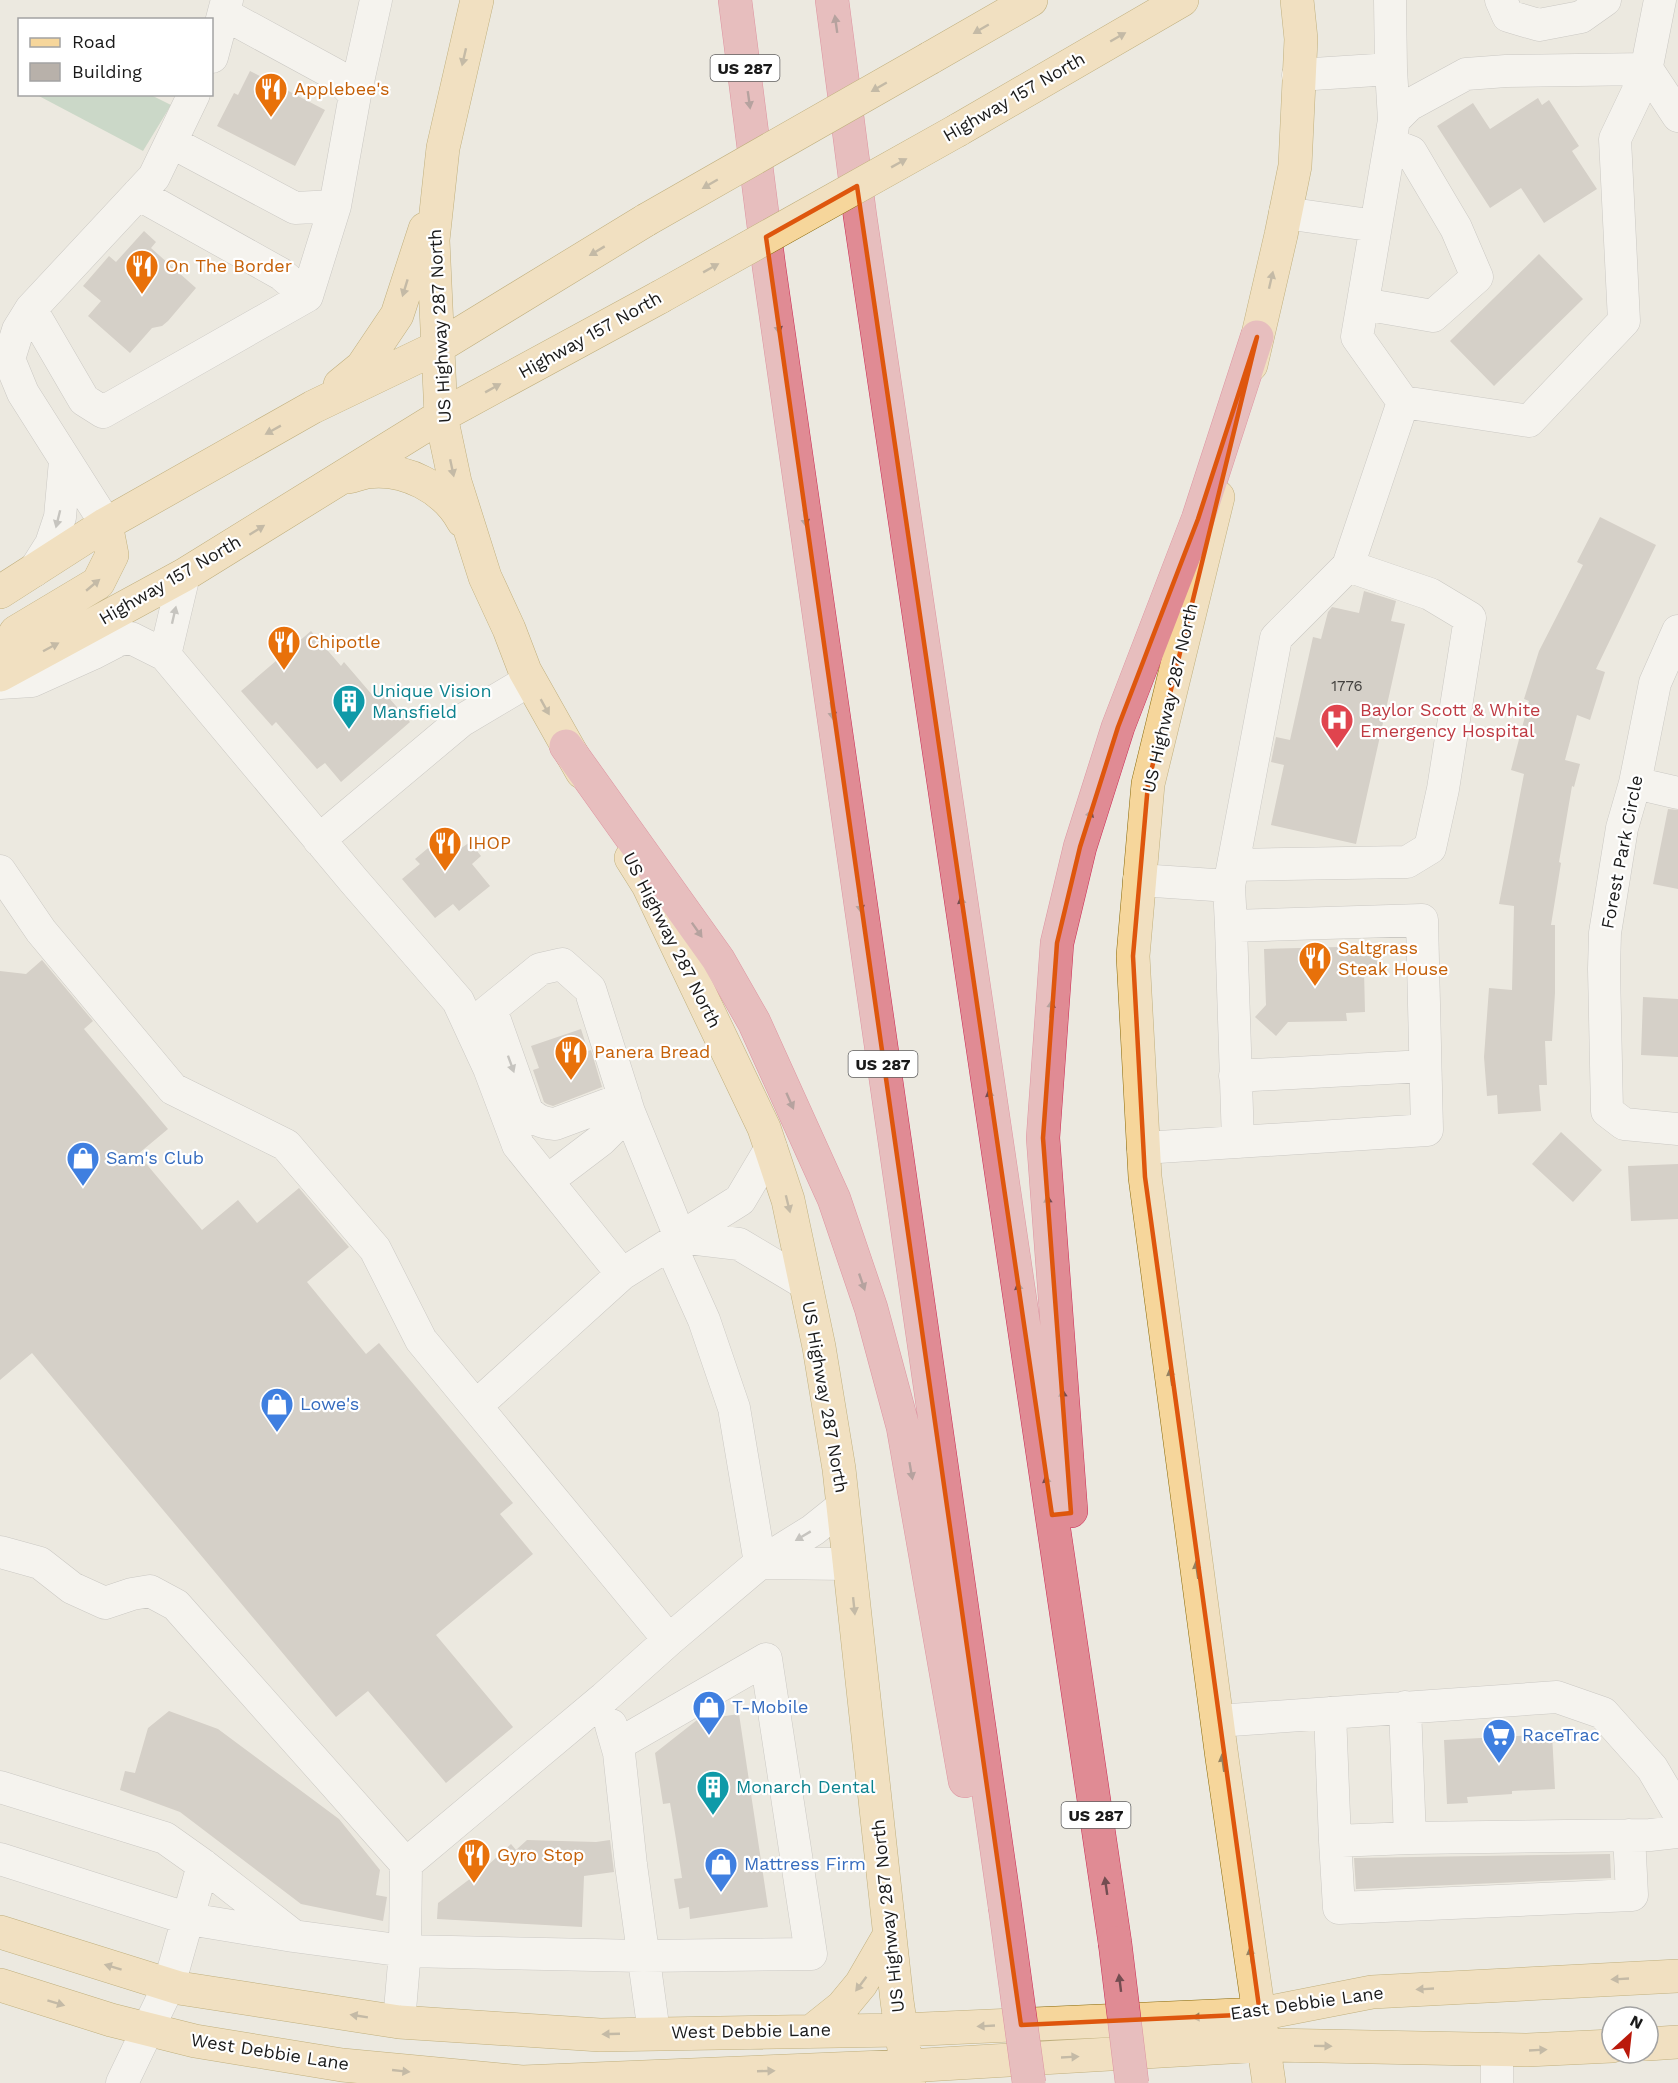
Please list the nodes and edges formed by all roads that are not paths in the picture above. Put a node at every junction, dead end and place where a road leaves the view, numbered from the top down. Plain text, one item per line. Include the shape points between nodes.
1 (376, 0) edge
2 (477, 0) edge
3 (735, 0) edge
4 (832, 0) edge
5 (1031, 0) edge
6 (1182, 0) edge
7 (1390, 0) edge
8 (1501, 0) edge
9 (1605, 0) edge
10 (1660, 0) edge
11 (225, 7) edge
12 (1300, 9) edge
13 (213, 53) edge
14 (1391, 69) junction
15 (1647, 69) junction
16 (1298, 75) junction
17 (355, 95) junction
18 (193, 96) edge
19 (1678, 116) edge
20 (1392, 132) junction
21 (171, 141) junction
22 (438, 193) junction
23 (138, 194) junction
24 (335, 206) junction
25 (1285, 213) junction
26 (1376, 226) junction
27 (307, 296) junction
28 (1363, 304) junction
29 (31, 309) junction
30 (1257, 337) junction
31 (438, 348) junction
32 (1403, 402) junction
33 (313, 407) junction
34 (441, 416) junction
35 (65, 461) junction
36 (335, 482) junction
37 (106, 524) junction
38 (471, 537) junction
39 (1348, 566) junction
40 (34, 571) junction
41 (184, 575) junction
42 (2, 593) edge
43 (1678, 631) edge
44 (165, 655) junction
45 (0, 658) edge
46 (0, 675) edge
47 (530, 680) junction
48 (0, 683) edge
49 (566, 746) junction
50 (1635, 783) junction
51 (1678, 793) edge
52 (319, 840) junction
53 (0, 871) edge
54 (1231, 875) junction
55 (1139, 880) junction
56 (1231, 926) junction
57 (481, 1017) junction
58 (1425, 1066) junction
59 (1235, 1076) junction
60 (627, 1105) junction
61 (1678, 1129) edge
62 (1238, 1142) junction
63 (771, 1148) junction
64 (1143, 1148) junction
65 (547, 1181) junction
66 (675, 1240) junction
67 (622, 1274) junction
68 (806, 1284) junction
69 (476, 1406) junction
70 (843, 1506) junction
71 (0, 1552) edge
72 (760, 1563) junction
73 (849, 1564) junction
74 (669, 1640) junction
75 (1077, 1687) junction
76 (604, 1698) junction
77 (1405, 1707) junction
78 (1330, 1713) junction
79 (1217, 1721) junction
80 (617, 1745) junction
81 (0, 1787) edge
82 (1678, 1812) edge
83 (1678, 1832) edge
84 (1629, 1835) junction
85 (1410, 1838) junction
86 (1335, 1841) junction
87 (0, 1859) edge
88 (999, 1861) junction
89 (406, 1864) junction
90 (204, 1865) junction
91 (189, 1919) junction
92 (0, 1932) edge
93 (890, 1934) junction
94 (293, 1936) junction
95 (405, 1951) junction
96 (644, 1956) junction
97 (1678, 1976) edge
98 (0, 1985) edge
99 (169, 1985) junction
100 (399, 2022) junction
101 (149, 2029) junction
102 (1262, 2029) junction
103 (901, 2030) junction
104 (812, 2031) junction
105 (654, 2032) junction
106 (1678, 2042) edge
107 (1660, 2043) edge
108 (1600, 2047) edge
109 (1497, 2049) junction
110 (340, 2074) edge
111 (908, 2074) edge
112 (581, 2081) edge
113 (122, 2083) edge
114 (1029, 2083) edge
115 (1132, 2083) edge
116 (1269, 2083) edge
117 (1497, 2083) edge

1 - 17 street
2 -> 22 main road, US Highway 287 North via 443,148
3 -> 88 highway, US 287 via 773,291
75 -> 4 highway, US 287 via 860,216
5 -> 31 main road, bridge via 646,220
34 -> 6 main road, Highway 157 North, bridge via 958,130
7 - 14 street
8 - 9 street via 1508,16 1539,25 1581,17
10 - 15 street
11 - 13 street
11 - 17 street via 336,75
12 - 16 main road, US Highway 287 North
14 - 16 street
14 - 20 street
15 - 19 street
15 - 20 street via 1466,74 1409,105
15 - 32 street via 1614,140 1624,321 1529,421
16 - 25 main road, US Highway 287 North via 1294,166
17 - 24 street
18 - 21 street
20 - 26 street
20 - 28 street via 1411,152 1456,228 1477,277 1433,316
21 - 23 street via 154,177
21 - 24 street via 295,208
22 - 31 main road, US Highway 287 North via 433,240
22 -> 33 main road via 397,315 362,367
23 - 27 street via 281,274
23 - 29 street
24 - 27 street
25 - 26 street
30 -> 25 main road, US Highway 287 North
26 - 28 street
27 - 29 street via 103,412 84,400
28 - 32 street via 1357,337
29 - 35 street via 18,330 9,359 23,393
30 - 55 main road, US Highway 287 North via 1148,784
75 -> 30 highway via 1076,1580 1043,1138 1057,943 1080,847 1118,726 1198,519
31 - 33 main road
31 - 34 main road, US Highway 287 North
32 - 39 street
33 -> 37 main road
34 - 36 main road, Highway 157 North
34 -> 38 main road, US Highway 287 North
35 - 37 street
35 -> 40 street via 60,517 51,544
36 - 38 main road via 366,472 400,473 430,486 455,508
41 -> 36 main road, Highway 157 North
37 - 40 main road
45 -> 37 main road via 16,632 98,583 112,555
38 - 47 main road, US Highway 287 North
39 - 54 street via 1276,638
39 - 54 street via 1430,594 1470,618 1430,848 1407,862
40 - 42 main road
44 -> 41 street
46 -> 41 main road, Highway 157 North
43 - 50 street, Forest Park Circle via 1655,683
44 - 48 street via 131,638 119,640 32,681
44 - 52 street
47 -> 49 main road, US Highway 287 North
47 - 52 street via 461,721
49 - 63 main road, US Highway 287 North via 648,885
49 -> 88 highway via 718,959 754,1022 834,1199 871,1308 903,1426 968,1799
50 - 51 street
50 - 61 street, Forest Park Circle via 1605,933 1607,1111 1624,1124
52 - 57 street via 458,1001
53 - 69 street via 41,931 172,1089 286,1145 375,1249 421,1340
54 - 55 street
54 - 56 street
55 - 64 main road, US Highway 287 North via 1133,956
56 - 58 street via 1422,920
56 - 59 street
57 -> 60 street via 527,1111 543,1123 555,1124
57 - 60 street via 540,969 562,964 590,990
57 - 65 street via 489,1068 518,1145
58 - 59 street
58 - 62 street via 1427,1130
59 - 62 street
60 - 65 street via 601,1140
60 - 66 street
62 - 64 street
63 - 66 street via 740,1200
63 -> 68 main road, US Highway 287 North via 788,1200
79 -> 64 main road, US Highway 287 North
65 - 67 street
66 - 67 street
66 - 68 street via 739,1244
66 - 72 street via 734,1408
67 - 69 street
68 - 70 main road, US Highway 287 North
69 - 74 street
70 -> 72 street
70 - 73 main road, US Highway 287 North
71 - 89 street via 40,1563 72,1588 105,1603 150,1591 176,1605
72 - 73 street
72 - 74 street
73 -> 93 main road, US Highway 287 North
74 - 76 street
115 -> 75 highway, US 287, bridge
76 - 80 street
76 - 89 street
77 - 78 street
77 - 82 street via 1557,1697 1604,1713 1652,1768
77 - 85 street
78 - 79 street
78 - 86 street
102 -> 79 main road, US Highway 287 North
80 - 96 street
80 - 96 street via 766,1659 811,1954
81 - 90 street via 165,1838
83 - 84 street
84 - 85 street
84 - 86 street via 1632,1896 1339,1908
85 - 86 street
87 - 91 street
88 - 114 highway, US 287, bridge
89 - 95 street
90 - 91 street
90 - 94 street
91 - 94 street
91 - 99 street
99 -> 92 main road, West Debbie Lane
93 - 103 main road, US Highway 287 North
93 -> 104 main road via 858,1989
94 - 95 street
95 - 96 street
95 - 100 street
96 - 105 street
97 -> 102 main road, East Debbie Lane via 1372,1992
98 -> 101 main road, West Debbie Lane
100 -> 99 main road, West Debbie Lane
99 - 101 street
105 -> 100 main road, West Debbie Lane via 600,2035
101 - 110 main road, West Debbie Lane
101 - 113 street
102 -> 103 main road, East Debbie Lane
102 -> 109 main road, East Debbie Lane
111 -> 102 main road, East Debbie Lane
102 - 116 main road, US Highway 287 North
103 - 104 main road, West Debbie Lane
103 - 111 main road, US Highway 287 North
104 - 105 main road, West Debbie Lane
106 - 107 main road
109 -> 108 main road, East Debbie Lane
109 - 117 street
110 -> 112 main road, West Debbie Lane
112 -> 111 main road, West Debbie Lane

